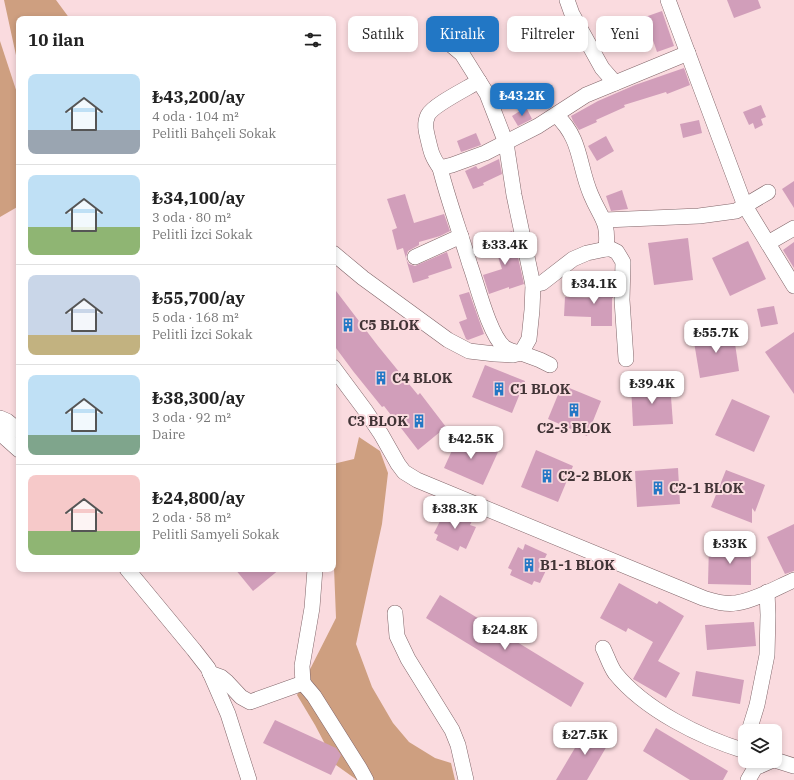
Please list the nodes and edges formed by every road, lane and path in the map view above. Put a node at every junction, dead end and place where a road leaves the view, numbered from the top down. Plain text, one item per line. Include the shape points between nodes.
1 (567, 0) edge
2 (668, 0) edge
3 (460, 52) edge
4 (688, 53) junction
5 (479, 81) junction
6 (615, 83) junction
7 (556, 115) junction
8 (506, 143) junction
9 (440, 168) junction
10 (768, 192) dead end
11 (745, 206) junction
12 (605, 220) junction
13 (794, 228) edge
14 (461, 236) junction
15 (768, 243) junction
16 (606, 249) junction
17 (336, 256) edge
18 (415, 256) dead end
19 (533, 284) junction
20 (794, 286) edge
21 (521, 353) junction
22 (626, 359) dead end
23 (550, 365) dead end
24 (336, 371) edge
25 (0, 418) edge
26 (16, 428) edge
27 (0, 433) edge
28 (16, 447) edge
29 (129, 572) edge
30 (315, 572) edge
31 (794, 580) edge
32 (768, 592) junction
33 (395, 613) dead end
34 (603, 648) dead end
35 (210, 673) junction
36 (303, 684) junction
37 (751, 724) edge
38 (738, 746) edge
39 (782, 762) edge
40 (794, 766) edge
41 (755, 768) edge
42 (249, 780) edge
43 (366, 780) edge
44 (466, 780) edge
45 (748, 780) edge

1 - 6 street via 602,68
2 - 4 street
3 - 5 street
4 - 6 street
4 - 11 street
5 - 8 street via 487,94
5 - 9 street via 435,107 428,114 425,126 427,136 432,157
6 - 7 street via 586,95
7 - 8 street
7 - 12 street via 571,132 591,195
8 - 9 street via 452,166
8 - 19 street
9 - 14 street
10 - 11 street
11 - 12 street via 736,211 699,216
11 - 15 street
12 - 16 street
13 - 15 street
14 - 18 street
14 - 21 street via 494,331 504,347
15 - 20 street
16 - 19 street via 573,259 542,283
16 - 22 street via 617,252 623,262 622,300
17 - 21 street via 448,340 469,351 513,355
19 - 21 street via 530,334
21 - 23 street
24 - 32 street via 366,410 398,464 404,472 417,480 702,598 736,603
25 - 26 street
27 - 28 street
29 - 35 street
30 - 36 street via 312,608 302,666
31 - 32 street
32 - 37 street via 767,655
33 - 44 street via 397,636 408,659 452,730
34 - 38 street via 614,672 632,692 657,710 698,733
35 - 36 street via 221,677 240,697 250,702
35 - 42 street via 228,714
36 - 43 street via 314,696
39 - 40 street
41 - 45 street

